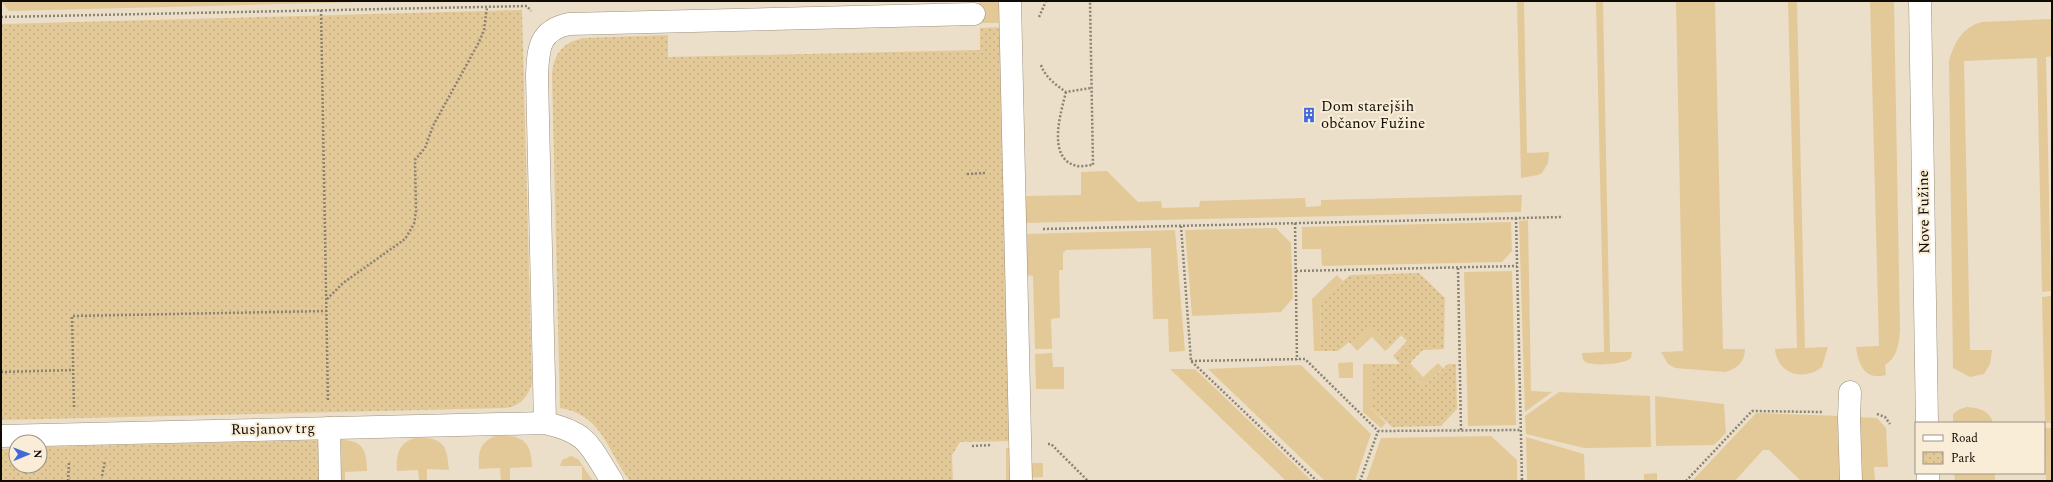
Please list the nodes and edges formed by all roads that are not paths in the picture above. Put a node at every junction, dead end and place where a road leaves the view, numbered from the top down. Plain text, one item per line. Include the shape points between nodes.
1 (1010, 1) edge
2 (1920, 1) edge
3 (974, 14) dead end
4 (1850, 403) road end
5 (1927, 422) edge
6 (545, 423) junction
7 (329, 428) junction
8 (1, 436) edge
9 (330, 481) edge
10 (612, 481) edge
11 (1021, 481) edge
12 (1851, 481) edge

1 - 11 street
2 - 5 street, Nove Fužine
3 - 6 street via 569,24 548,32 540,49 537,76
4 - 12 street
6 - 7 street, Rusjanov trg
6 - 10 street, Rusjanov trg via 582,436
7 - 8 street, Rusjanov trg
7 - 9 street

